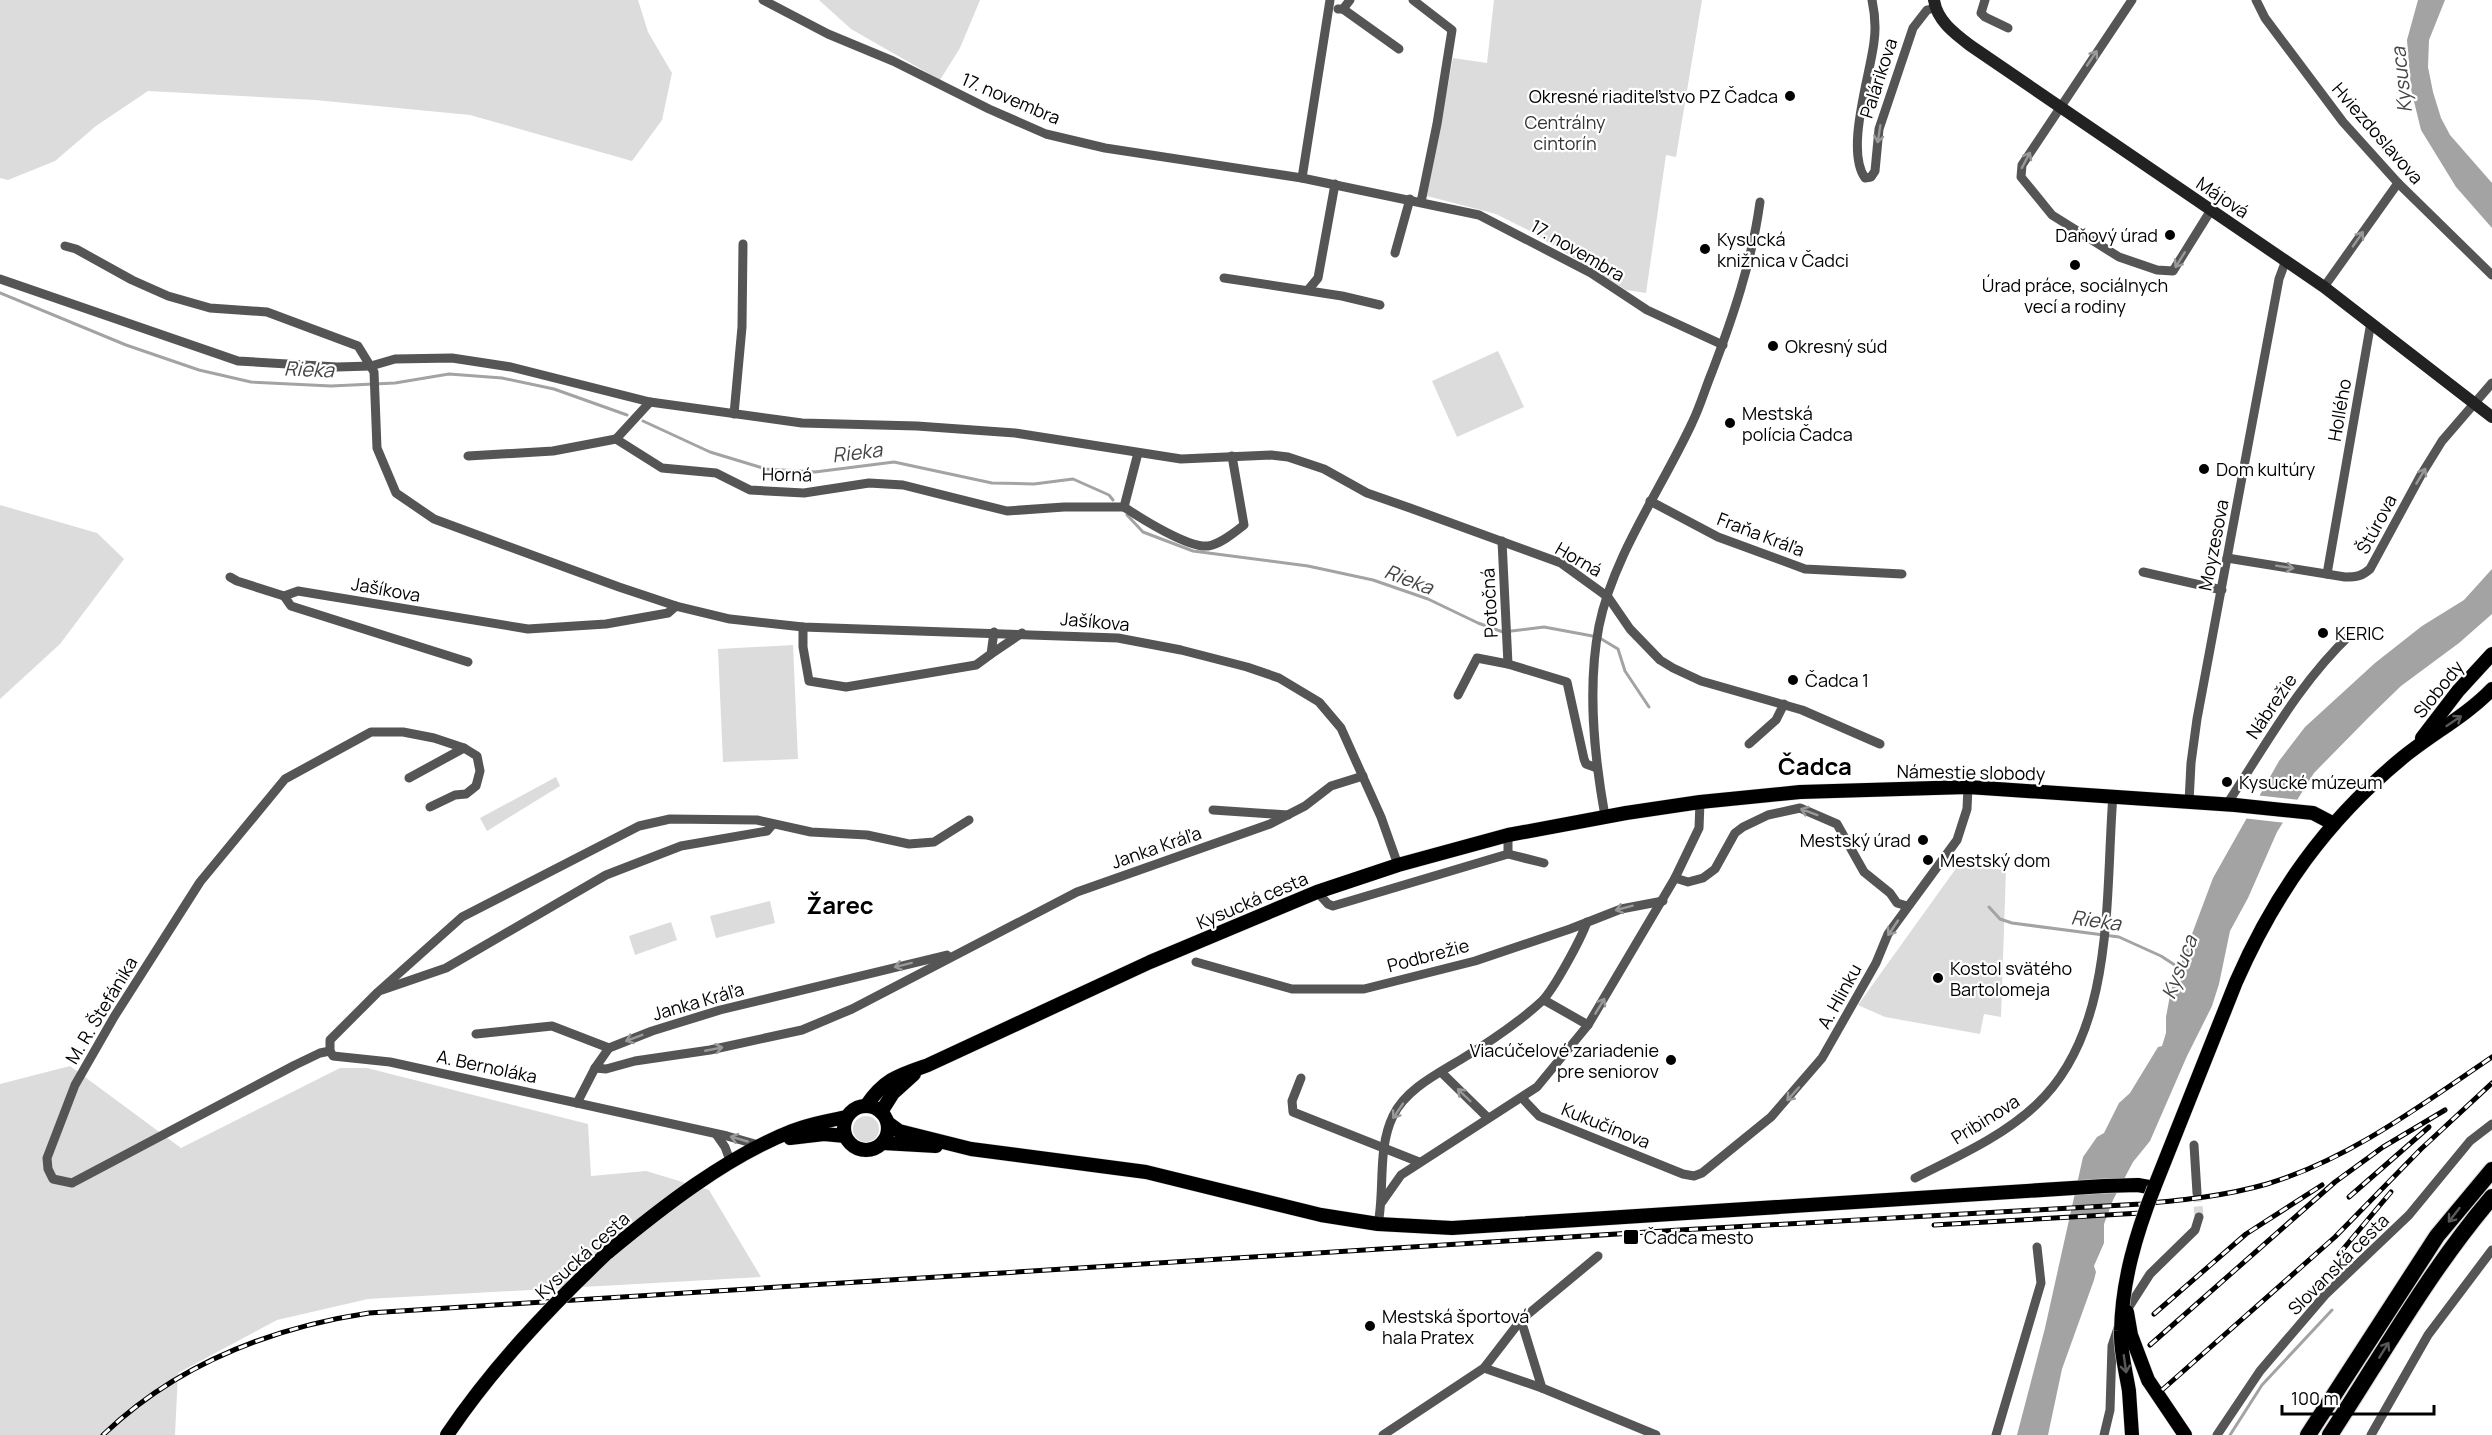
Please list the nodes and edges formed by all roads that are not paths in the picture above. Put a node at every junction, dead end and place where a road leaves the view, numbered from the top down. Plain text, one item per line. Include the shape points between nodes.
1 (763, 0) edge
2 (1350, 0) edge
3 (1413, 0) edge
4 (1872, 0) edge
5 (1984, 0) edge
6 (2132, 0) edge
7 (2256, 0) edge
8 (1935, 4) edge
9 (1330, 5) edge
10 (1344, 9) junction
11 (2008, 28) dead end
12 (1399, 49) dead end
13 (2060, 107) junction
14 (1302, 178) junction
15 (2398, 183) junction
16 (1335, 184) junction
17 (1410, 199) junction
18 (1421, 202) junction
19 (1760, 202) dead end
20 (2211, 210) junction
21 (743, 244) dead end
22 (65, 246) dead end
23 (1395, 253) dead end
24 (2286, 260) junction
25 (2492, 275) edge
26 (1224, 278) dead end
27 (0, 279) edge
28 (2324, 287) junction
29 (1308, 290) junction
30 (1380, 306) dead end
31 (2371, 322) junction
32 (1723, 345) junction
33 (373, 369) junction
34 (2492, 383) edge
35 (650, 402) junction
36 (2475, 404) junction
37 (734, 414) junction
38 (2492, 417) edge
39 (616, 439) junction
40 (1138, 453) junction
41 (468, 456) dead end
42 (1232, 456) junction
43 (1650, 501) junction
44 (1124, 507) junction
45 (1502, 541) junction
46 (2227, 558) junction
47 (2143, 572) dead end
48 (1902, 574) dead end
49 (2326, 574) junction
50 (230, 577) dead end
51 (2222, 590) junction
52 (285, 596) junction
53 (1608, 597) junction
54 (676, 606) junction
55 (803, 627) junction
56 (994, 632) junction
57 (1023, 633) junction
58 (2351, 634) dead end
59 (992, 654) junction
60 (2492, 654) edge
61 (468, 662) dead end
62 (1508, 664) junction
63 (2492, 689) edge
64 (1458, 695) dead end
65 (1784, 705) junction
66 (1749, 744) dead end
67 (1880, 744) dead end
68 (464, 748) junction
69 (2413, 749) junction
70 (1597, 768) junction
71 (1363, 776) junction
72 (409, 778) dead end
73 (1968, 787) junction
74 (2113, 795) junction
75 (2189, 801) junction
76 (1700, 802) junction
77 (2231, 805) junction
78 (430, 807) dead end
79 (1213, 810) dead end
80 (1288, 815) junction
81 (1605, 816) junction
82 (969, 820) dead end
83 (773, 824) junction
84 (2334, 824) junction
85 (1508, 835) junction
86 (1508, 854) junction
87 (1544, 863) dead end
88 (1398, 865) junction
89 (1675, 878) junction
90 (1317, 892) junction
91 (1663, 901) junction
92 (1907, 906) junction
93 (1587, 922) junction
94 (960, 951) junction
95 (1196, 962) dead end
96 (378, 992) junction
97 (1544, 1000) junction
98 (1588, 1025) junction
99 (476, 1034) dead end
100 (609, 1048) junction
101 (330, 1051) junction
102 (928, 1065) junction
103 (595, 1068) junction
104 (1441, 1072) junction
105 (1301, 1078) dead end
106 (1522, 1098) junction
107 (577, 1103) junction
108 (867, 1106) junction
109 (846, 1117) junction
110 (884, 1117) junction
111 (1487, 1117) junction
112 (2492, 1124) edge
113 (716, 1134) junction
114 (845, 1136) junction
115 (776, 1139) junction
116 (883, 1143) junction
117 (2194, 1145) dead end
118 (762, 1146) junction
119 (1384, 1147) junction
120 (971, 1149) junction
121 (1419, 1162) junction
122 (730, 1164) junction
123 (2492, 1170) edge
124 (1683, 1174) joint
125 (1915, 1178) dead end
126 (2154, 1188) junction
127 (2197, 1193) tunnel mouth
128 (2492, 1197) edge
129 (1382, 1202) junction
130 (2199, 1217) tunnel mouth
131 (1378, 1224) junction
132 (2037, 1247) dead end
133 (2492, 1250) edge
134 (1598, 1256) dead end
135 (2124, 1295) junction
136 (1521, 1320) junction
137 (1484, 1368) junction
138 (1542, 1388) junction
139 (447, 1435) edge
140 (1383, 1435) edge
141 (1656, 1435) edge
142 (1996, 1435) edge
143 (2104, 1435) edge
144 (2132, 1435) edge
145 (2185, 1435) edge
146 (2217, 1435) edge
147 (2308, 1435) edge
148 (2330, 1435) edge
149 (2371, 1435) edge

1 - 14 street, 17. novembra via 1046,134 1105,148
2 - 10 street
3 - 18 street via 1452,30
8 -> 4 street, Palárikova via 1913,28 1882,118 1875,171 1865,178 1858,168 1856,145 1875,39
5 - 11 street via 1981,13
13 -> 6 street
7 - 15 street, Hviezdoslavova via 2326,101
8 - 13 main road, Májová via 1951,31
9 - 10 street
9 - 14 street
10 - 12 street
13 - 20 main road, Májová
20 -> 13 street via 2173,271 2157,270 2119,257 2052,215 2021,177 2022,165
14 - 16 street, 17. novembra
15 - 25 street, Hviezdoslavova
28 -> 15 street
16 - 17 street, 17. novembra
16 - 29 street via 1318,278
17 - 18 street, 17. novembra
17 - 23 street
18 - 32 street, 17. novembra via 1479,215 1591,273 1663,318
19 - 32 street via 1754,241
20 - 24 main road, Májová
21 - 37 street via 742,327
22 - 33 street via 186,302 210,308 267,312 358,346
24 - 28 main road, Májová
24 - 46 street, Moyzesova via 2279,279
26 - 29 street
27 - 33 street, Horná via 238,361
28 - 31 main road, Májová
29 - 30 street
31 - 36 main road, Májová
31 - 49 street, Hollého
32 - 43 street via 1693,422
33 - 35 street, Horná via 394,359 452,358 511,367
33 - 54 street, Jašíkova via 377,448 396,493 434,519
34 - 36 street
35 - 37 street, Horná
35 - 39 street
36 - 38 main road, Májová
49 -> 36 street, Štúrova via 2357,578 2370,568 2437,450
37 - 40 street, Horná via 802,423 1015,433
39 - 41 street via 553,451
39 - 44 street, Horná via 662,468 716,473 750,490 804,493 886,483 1007,512
40 - 42 street, Horná via 1181,459
40 - 44 street
42 - 44 street via 1244,525 1208,546 1188,542
42 - 45 street, Horná via 1270,455 1307,462 1366,493
43 - 48 street, Fraňa Kráľa via 1718,537 1805,569
43 - 53 street
45 - 53 street, Horná via 1561,563
45 - 62 street, Potočná
46 -> 49 street, Štúrova
46 - 51 street, Moyzesova
47 - 51 street
50 - 52 street
51 - 75 street, Moyzesova via 2197,719
52 - 54 street, Jašíkova via 298,591 528,629 606,624 668,613
52 - 61 street via 291,606
53 - 65 street, Horná via 1630,629 1666,664 1701,681
53 - 70 street via 1595,655
54 - 55 street, Jašíkova via 730,619
55 - 56 street, Jašíkova
55 - 59 street via 802,647 809,681 846,687 976,665
56 - 57 street, Jašíkova
56 - 59 street
57 - 59 street
57 - 71 street, Jašíkova via 1118,638 1180,650 1278,678 1328,709
58 - 77 street, Nábrežie via 2308,680 2266,740
60 - 69 main road, Slobody
62 - 64 street, Potočná via 1477,658
62 - 70 street, Potočná via 1567,682 1584,759
69 -> 63 main road, Slobody via 2467,712
65 - 66 street via 1776,720
65 - 67 street, Horná
68 - 72 street
68 - 78 street via 477,756 480,771 476,786 466,794
68 - 101 street, M. R. Štefánika via 403,732 371,732 285,778 200,882 114,1017 75,1085 47,1158 48,1169 53,1179 72,1183 295,1065
69 - 84 main road, Slobody via 2366,789
70 - 81 street
71 - 80 street, Janka Kráľa via 1331,786
71 - 88 street, Jašíkova
73 - 74 main road, Námestie slobody
73 - 76 main road, Námestie slobody via 1824,790
73 - 92 street, A. Hlinku via 1967,809 1957,840
74 - 75 main road, Námestie slobody
74 - 125 street, Pribinova via 2104,939 2095,992 2073,1057 2037,1105 2016,1122
75 - 77 main road, Námestie slobody
76 - 81 main road, Námestie slobody
76 - 89 street via 1699,828
77 - 84 main road, Námestie slobody via 2312,813
79 - 80 street
80 - 94 street, Janka Kráľa via 1077,891
81 - 85 main road, Kysucká cesta
82 - 83 street via 934,842 909,844
83 - 96 street via 767,831 681,846 606,876 446,968
83 - 96 street via 758,820 670,819 639,826 462,917
84 - 126 main road, Slobody via 2294,873 2267,917 2236,982
85 - 86 street
85 - 88 main road, Kysucká cesta
86 - 87 street
86 - 90 street via 1334,906
88 - 90 main road, Kysucká cesta
89 - 91 street
92 -> 89 street via 1898,903 1864,872 1837,824 1800,808 1768,815 1735,832 1715,869 1703,878 1688,882
90 - 102 main road, Kysucká cesta via 1150,962
91 -> 93 street, Podbrežie via 1621,909
98 -> 91 street
92 -> 124 street, A. Hlinku via 1888,934 1838,1034 1809,1075 1771,1117 1709,1168 1698,1175
93 - 95 street, Podbrežie via 1475,961 1364,989 1292,988
93 - 97 street
94 -> 100 street, Janka Kráľa via 720,1010
103 -> 94 street, Janka Kráľa via 710,1050 802,1030 852,1009
96 - 101 street via 336,1032 330,1040
97 - 98 street
97 - 104 street via 1496,1038
98 - 106 street via 1545,1078
99 - 100 street via 552,1026
100 - 103 street
101 - 107 street, A. Bernoláka via 333,1056 390,1062
102 - 108 main road, Kysucká cesta via 888,1081 878,1088
102 - 110 main road, Kysucká cesta via 899,1086
103 - 107 street
111 -> 104 street
104 -> 119 street via 1413,1092 1394,1115
105 - 119 street via 1292,1101 1293,1112
106 - 111 street
106 - 124 street, Kukučínova via 1539,1116
107 - 113 street, A. Bernoláka
108 - 109 main road, Kysucká cesta
108 - 110 main road
109 - 114 main road
109 - 115 main road, Kysucká cesta via 807,1126
110 - 116 main road, Kysucká cesta via 888,1129
110 - 120 main road via 899,1131
111 - 121 street
112 - 146 street, Slovanská cesta via 2470,1141 2409,1215 2325,1295 2260,1371
118 -> 113 street, A. Bernoláka
113 - 122 street
114 - 115 main road, Kysucká cesta
114 - 116 main road, Kysucká cesta via 859,1150 872,1150
115 - 118 main road, Kysucká cesta
116 - 120 main road
117 - 127 street
118 - 122 main road, Kysucká cesta
119 - 121 street
119 - 129 street
120 - 131 main road via 1146,1172 1321,1215
121 - 129 street via 1401,1175
122 - 139 main road, Kysucká cesta, bridge via 665,1207 607,1253 523,1336
123 -> 147 highway via 2437,1236
126 - 131 main road via 2104,1186 1452,1228
126 - 135 main road, Slobody, bridge via 2130,1259
148 -> 128 highway via 2422,1288
129 - 131 street
130 - 143 street via 2195,1230 2146,1279 2121,1319 2112,1346 2110,1410
132 - 142 street via 2041,1283
133 - 149 street via 2428,1335
134 - 136 street
135 -> 144 main road, bridge via 2121,1334
135 - 145 main road, bridge via 2131,1335 2148,1380
136 - 137 street
136 - 138 street
137 - 138 street
137 - 140 street
138 - 141 street

